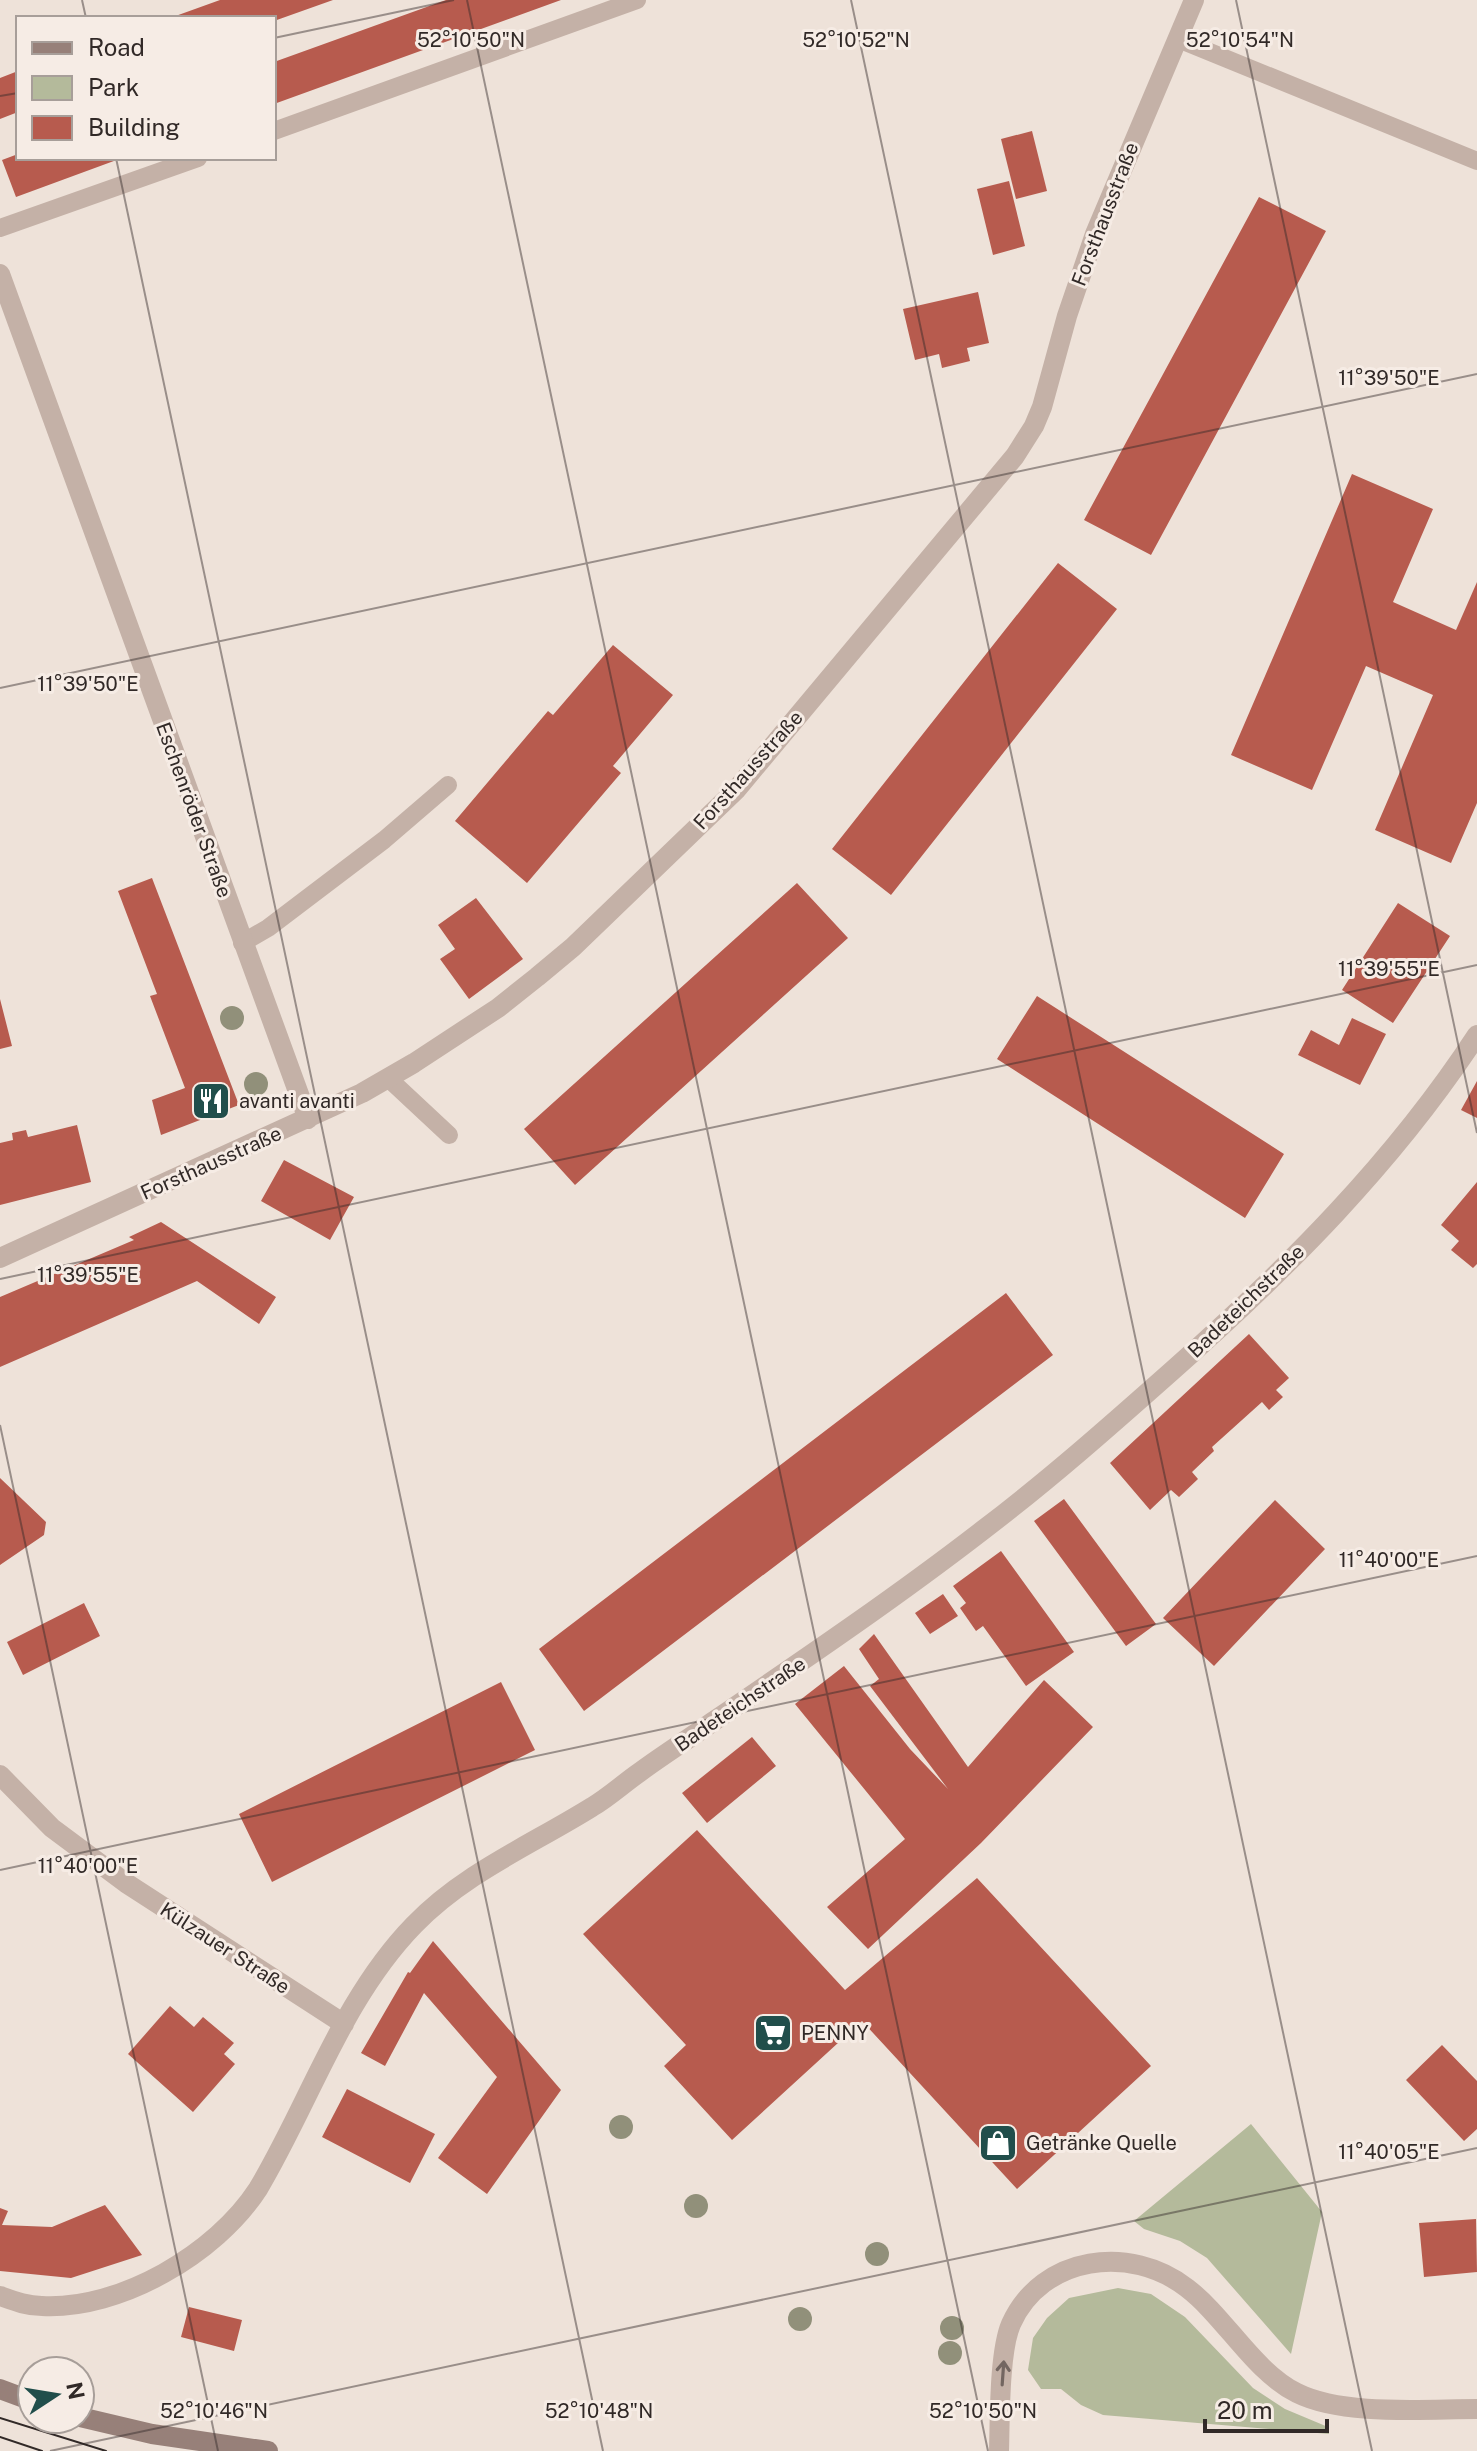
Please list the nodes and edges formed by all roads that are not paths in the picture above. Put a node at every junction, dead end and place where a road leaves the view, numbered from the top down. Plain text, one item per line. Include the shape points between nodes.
1 (637, 0) edge
2 (1194, 0) edge
3 (1178, 39) junction
4 (276, 130) edge
5 (192, 160) edge
6 (1477, 161) edge
7 (0, 228) edge
8 (0, 274) edge
9 (448, 785) dead end
10 (242, 943) junction
11 (1477, 1035) edge
12 (389, 1079) junction
13 (308, 1119) junction
14 (449, 1135) dead end
15 (0, 1258) edge
16 (0, 1775) edge
17 (344, 2024) junction
18 (0, 2296) edge
19 (1477, 2409) edge
20 (96, 2421) edge
21 (268, 2451) edge
22 (999, 2451) edge

1 - 4 lane
2 - 3 street, Forsthausstraße
3 - 6 lane
3 - 12 street, Forsthausstraße via 1095,234 1042,407 1015,456 736,790 561,957 498,1008
5 - 7 lane
8 - 10 street, Eschenröder Straße
9 - 10 lane via 384,840
10 - 13 street, Eschenröder Straße
11 - 17 street, Badeteichstraße via 1382,1163 1318,1233 1247,1305 1127,1411 985,1529 807,1658 598,1803 446,1896 395,1946
12 - 13 street, Forsthausstraße
12 - 14 lane
13 - 15 street, Forsthausstraße
16 - 17 street, Külzauer Straße via 52,1828 126,1883
17 - 18 street, Badeteichstraße via 258,2189 204,2248 152,2279 91,2301 40,2306
22 -> 19 street via 1005,2348 1012,2322 1051,2279 1077,2267 1111,2261 1159,2270 1187,2288 1211,2307 1272,2376 1298,2393 1351,2407
20 - 21 main road

